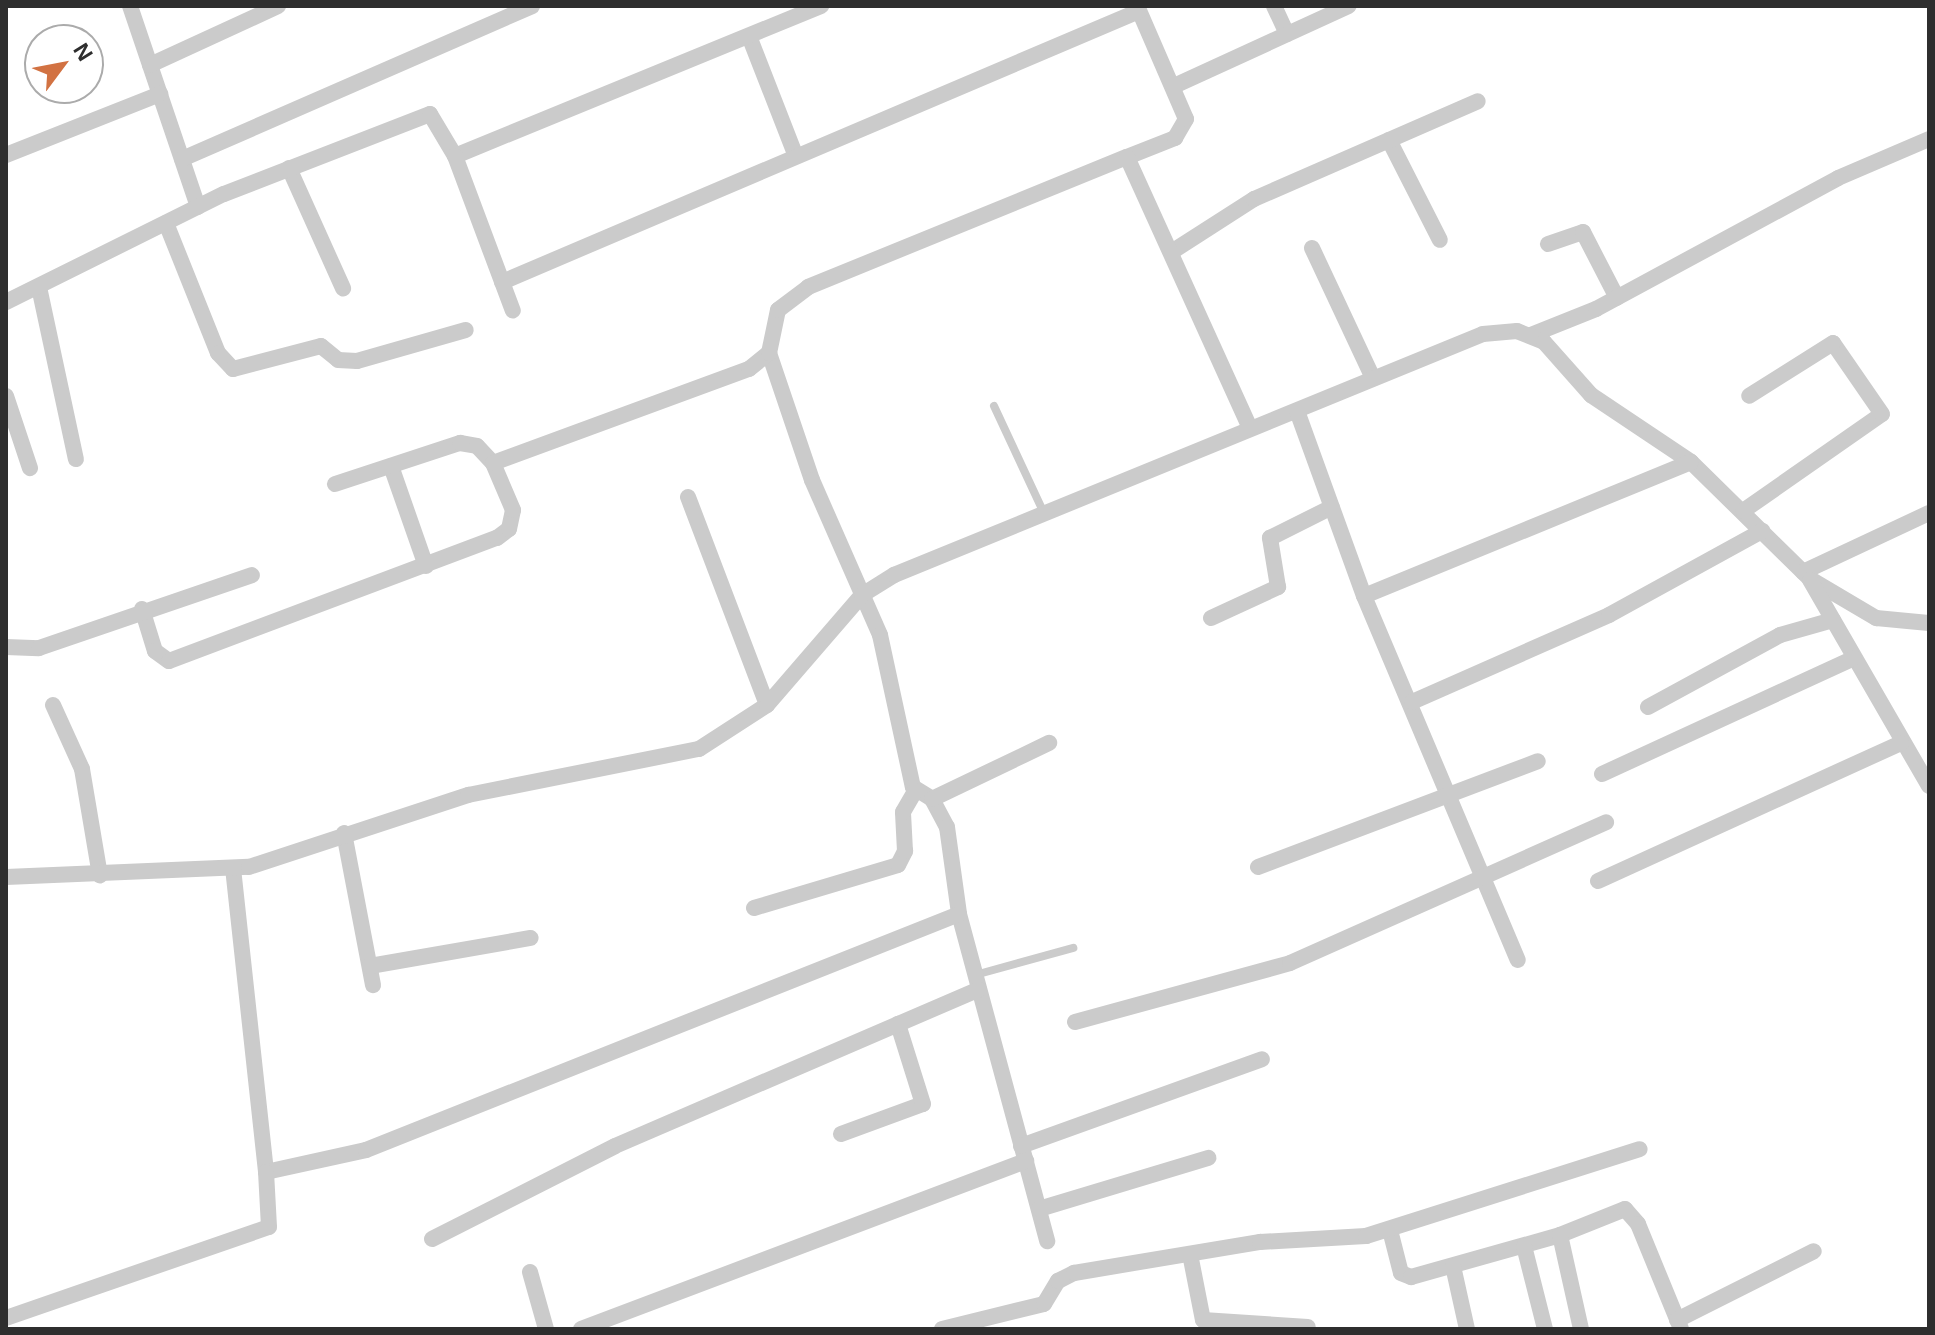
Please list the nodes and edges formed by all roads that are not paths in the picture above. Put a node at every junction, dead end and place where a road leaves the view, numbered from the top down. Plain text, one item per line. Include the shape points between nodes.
1 (130, 6) edge
2 (278, 6) edge
3 (532, 6) edge
4 (821, 6) edge
5 (1274, 6) edge
6 (1349, 6) edge
7 (1138, 8) edge
8 (1287, 34) junction
9 (749, 36) junction
10 (150, 65) junction
11 (1174, 86) junction
12 (160, 94) junction
13 (1478, 101) dead end
14 (1929, 139) edge
15 (1389, 140) junction
16 (795, 154) junction
17 (6, 155) edge
18 (455, 156) junction
19 (1127, 157) junction
20 (182, 159) junction
21 (289, 168) junction
22 (198, 207) junction
23 (166, 223) junction
24 (1440, 240) dead end
25 (1548, 244) dead end
26 (1312, 248) dead end
27 (1173, 251) junction
28 (502, 282) junction
29 (39, 287) junction
30 (343, 288) dead end
31 (1617, 298) junction
32 (6, 302) edge
33 (513, 311) dead end
34 (466, 330) dead end
35 (1531, 335) junction
36 (769, 353) junction
37 (1373, 378) junction
38 (6, 396) edge
39 (1749, 396) dead end
40 (994, 406) dead end
41 (1297, 411) junction
42 (1250, 428) junction
43 (76, 459) dead end
44 (1691, 462) junction
45 (493, 463) junction
46 (391, 466) junction
47 (30, 468) dead end
48 (335, 484) dead end
49 (688, 497) dead end
50 (1332, 507) junction
51 (1743, 511) junction
52 (1044, 513) junction
53 (1929, 513) edge
54 (1762, 531) junction
55 (426, 566) junction
56 (252, 575) dead end
57 (1806, 575) junction
58 (862, 595) junction
59 (1364, 596) junction
60 (142, 609) junction
61 (1211, 618) dead end
62 (1833, 620) junction
63 (1929, 623) edge
64 (6, 647) edge
65 (1854, 658) junction
66 (1412, 702) junction
67 (53, 705) dead end
68 (767, 705) junction
69 (1648, 707) dead end
70 (1049, 743) dead end
71 (1901, 743) junction
72 (1538, 761) dead end
73 (1602, 774) dead end
74 (1929, 786) edge
75 (915, 791) junction
76 (1451, 795) junction
77 (932, 799) junction
78 (1606, 822) dead end
79 (344, 833) junction
80 (1258, 867) dead end
81 (233, 868) junction
82 (100, 875) junction
83 (1483, 876) junction
84 (6, 877) edge
85 (1598, 881) dead end
86 (754, 908) dead end
87 (959, 914) junction
88 (531, 938) dead end
89 (1073, 948) dead end
90 (1518, 960) dead end
91 (370, 966) junction
92 (977, 982) junction
93 (373, 985) dead end
94 (1075, 1022) dead end
95 (898, 1024) junction
96 (1262, 1059) dead end
97 (841, 1134) dead end
98 (1640, 1149) dead end
99 (1024, 1153) junction
100 (1208, 1158) dead end
101 (266, 1172) junction
102 (1039, 1209) junction
103 (1390, 1230) junction
104 (1560, 1235) junction
105 (432, 1239) dead end
106 (1047, 1241) dead end
107 (1524, 1246) junction
108 (1814, 1251) dead end
109 (1190, 1254) junction
110 (1453, 1266) junction
111 (530, 1272) dead end
112 (6, 1318) edge
113 (1679, 1324) edge
114 (1308, 1327) dead end
115 (546, 1329) edge
116 (581, 1329) edge
117 (942, 1329) edge
118 (1467, 1329) edge
119 (1545, 1329) edge
120 (1581, 1329) edge

1 - 10 street
2 - 10 street
3 - 20 street
4 - 9 street
5 - 8 street
6 - 8 street
7 - 11 street
7 - 16 street
8 - 11 street
9 - 16 street
9 - 18 street
10 - 12 street
11 - 19 street via 1184,128
12 - 17 street
12 - 20 street
13 - 15 street
14 - 31 street
15 - 24 street
15 - 27 street via 1254,199
16 - 28 street
18 - 21 street via 430,114
18 - 28 street
19 - 27 street
19 - 36 street via 808,287 778,310
20 - 22 street
21 - 22 street
21 - 30 street
22 - 23 street
23 - 29 street
23 - 34 street via 218,353 233,369 321,346 338,360 357,361
25 - 31 street via 1583,232
26 - 37 street
27 - 42 street
28 - 33 street
29 - 32 street
29 - 43 street
31 - 35 street
35 - 37 street via 1483,334
35 - 44 street via 1591,395
36 - 45 street via 749,369
36 - 58 street
37 - 41 street
38 - 47 street
39 - 51 street via 1833,343 1882,414
40 - 52 lane
41 - 42 street
41 - 50 street
42 - 52 street
44 - 51 street
44 - 59 street
45 - 46 street via 469,442
45 - 55 street via 513,510 509,529
46 - 48 street
46 - 55 street
49 - 68 street
50 - 59 street
50 - 61 street via 1270,538 1278,587
51 - 54 street
52 - 58 street
53 - 57 street
54 - 57 street
54 - 66 street via 1609,615
55 - 60 street via 169,661 155,651
56 - 60 street
57 - 62 street
57 - 63 street via 1876,618
58 - 68 street
58 - 75 street via 887,656
59 - 66 street
60 - 64 street via 39,648
62 - 65 street
62 - 69 street via 1780,635
65 - 71 street
65 - 73 street
66 - 76 street
67 - 82 street via 85,782
68 - 79 street via 699,749 468,795
70 - 77 street
71 - 74 street
71 - 85 street
72 - 76 street
75 - 77 street
75 - 86 street via 903,812 905,851 898,865
76 - 80 street
76 - 83 street
77 - 87 street via 947,827
78 - 83 street
79 - 81 street
79 - 91 street
81 - 82 street
81 - 101 street
82 - 84 street
83 - 90 street
83 - 94 street via 1265,972
87 - 92 street
87 - 101 street via 366,1150
88 - 91 street
89 - 92 lane
91 - 93 street
92 - 95 street
92 - 99 street
95 - 97 street via 923,1104
95 - 105 street via 615,1146
96 - 99 street
98 - 103 street
99 - 102 street
99 - 116 street
100 - 102 street
101 - 112 street via 269,1227
102 - 106 street
103 - 109 street
103 - 110 street via 1405,1276
104 - 107 street
104 - 113 street via 1618,1210 1631,1213
104 - 120 street
107 - 110 street
107 - 119 street
108 - 113 street
109 - 114 street via 1203,1320
109 - 117 street via 1063,1276 1050,1302
110 - 118 street
111 - 115 street

